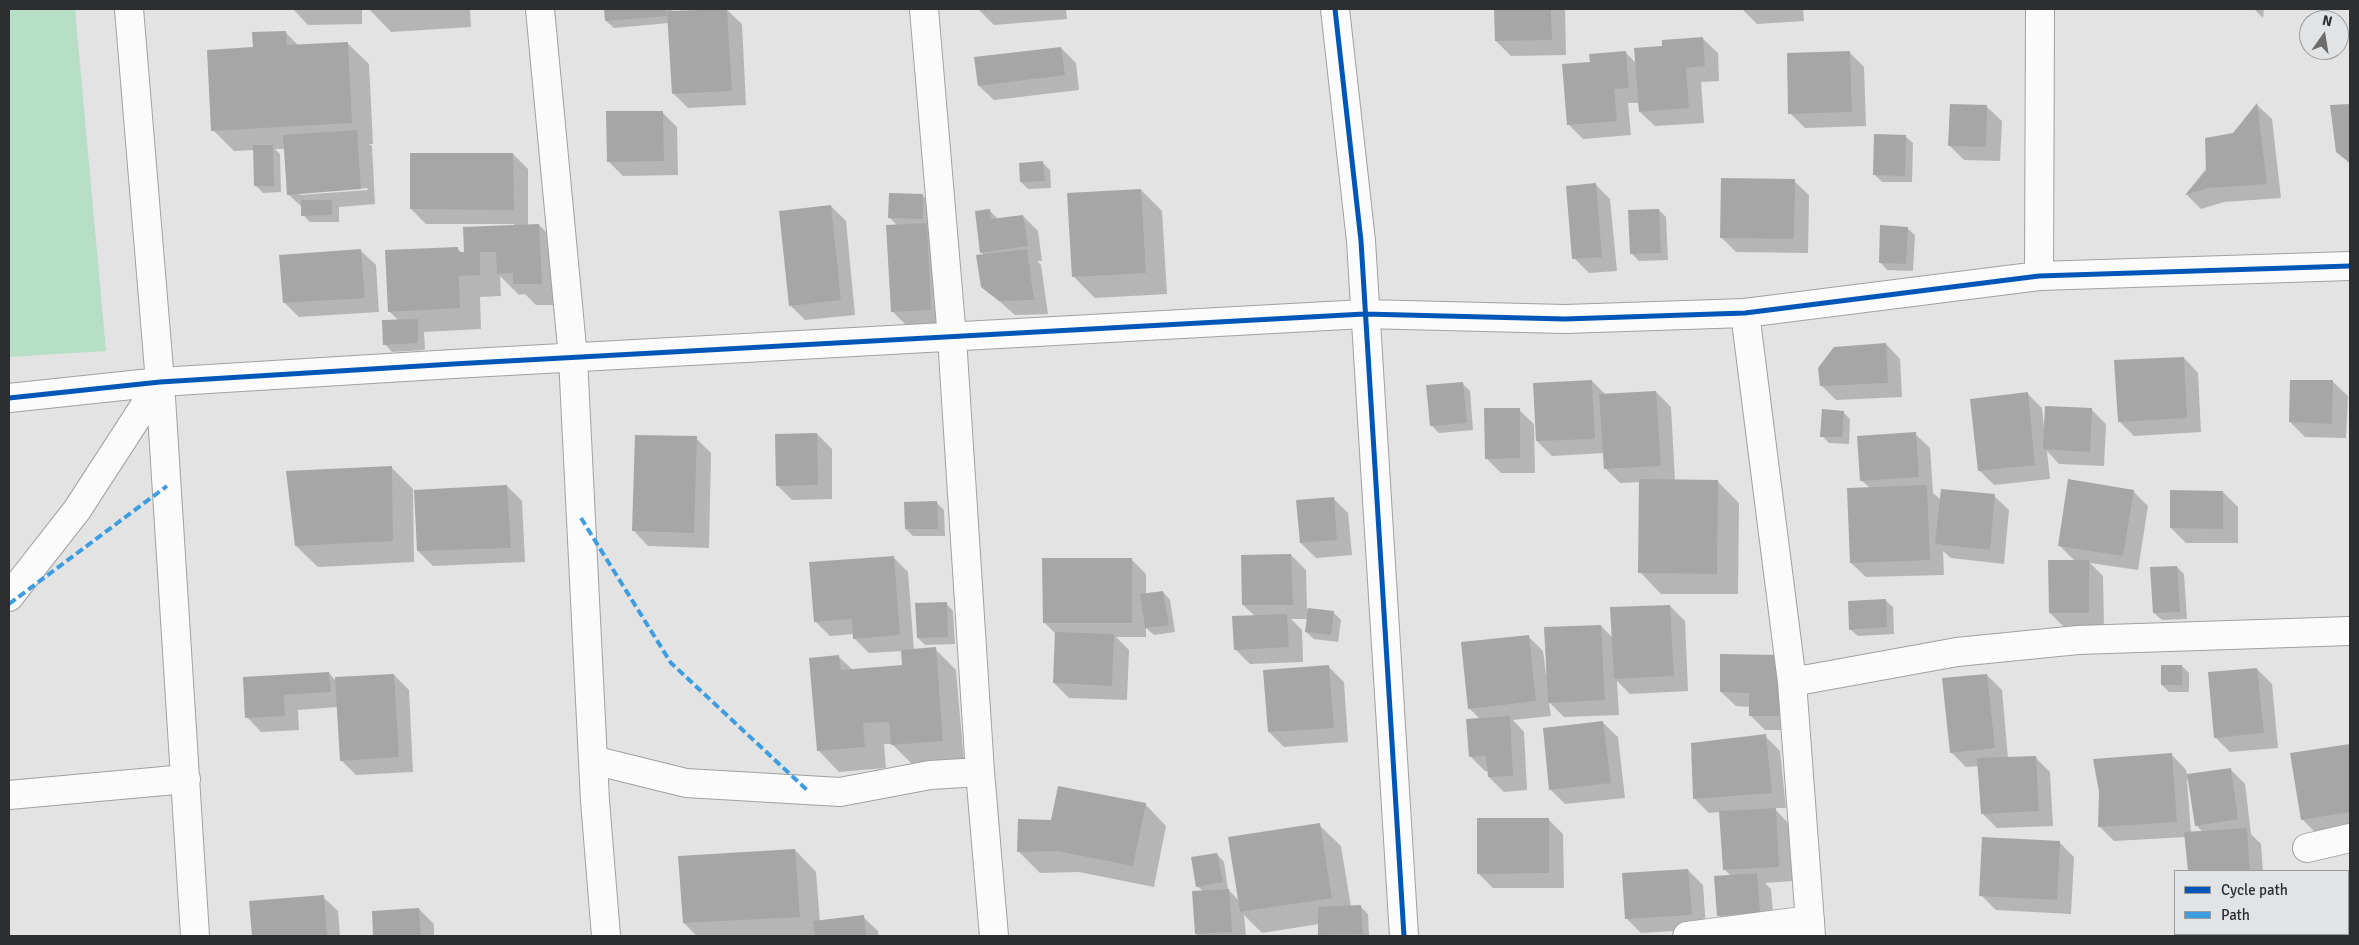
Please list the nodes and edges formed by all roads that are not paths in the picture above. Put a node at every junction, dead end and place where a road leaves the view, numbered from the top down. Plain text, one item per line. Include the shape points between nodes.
1 (129, 9) edge
2 (540, 9) edge
3 (924, 9) edge
4 (1335, 9) edge
5 (2040, 9) edge
6 (2350, 266) edge
7 (2039, 276) junction
8 (1745, 313) junction
9 (1364, 314) junction
10 (952, 338) junction
11 (573, 358) junction
12 (160, 382) junction
13 (9, 398) edge
14 (9, 597) edge
15 (2350, 631) edge
16 (1792, 682) junction
17 (593, 760) junction
18 (980, 772) junction
19 (186, 779) junction
20 (9, 795) edge
21 (2350, 838) edge
22 (2307, 848) dead end
23 (1810, 928) edge
24 (196, 936) edge
25 (606, 936) edge
26 (994, 936) edge
27 (1404, 936) edge
28 (1687, 936) edge

1 - 12 street
2 - 11 street
3 - 10 street
4 - 9 street via 1361,241
5 - 7 street
6 - 7 street
7 - 8 street
8 - 9 street via 1565,319
8 - 16 street
9 - 10 street
9 - 27 street
10 - 11 street
10 - 18 street
11 - 12 street
11 - 17 street
12 - 13 street
12 - 14 street via 77,510
12 - 19 street
15 - 16 street via 2078,640 1957,652
16 - 23 street
17 - 18 street via 686,783 840,792 930,775
17 - 25 street
18 - 26 street
19 - 20 street
19 - 24 street
21 - 22 street
23 - 28 street

